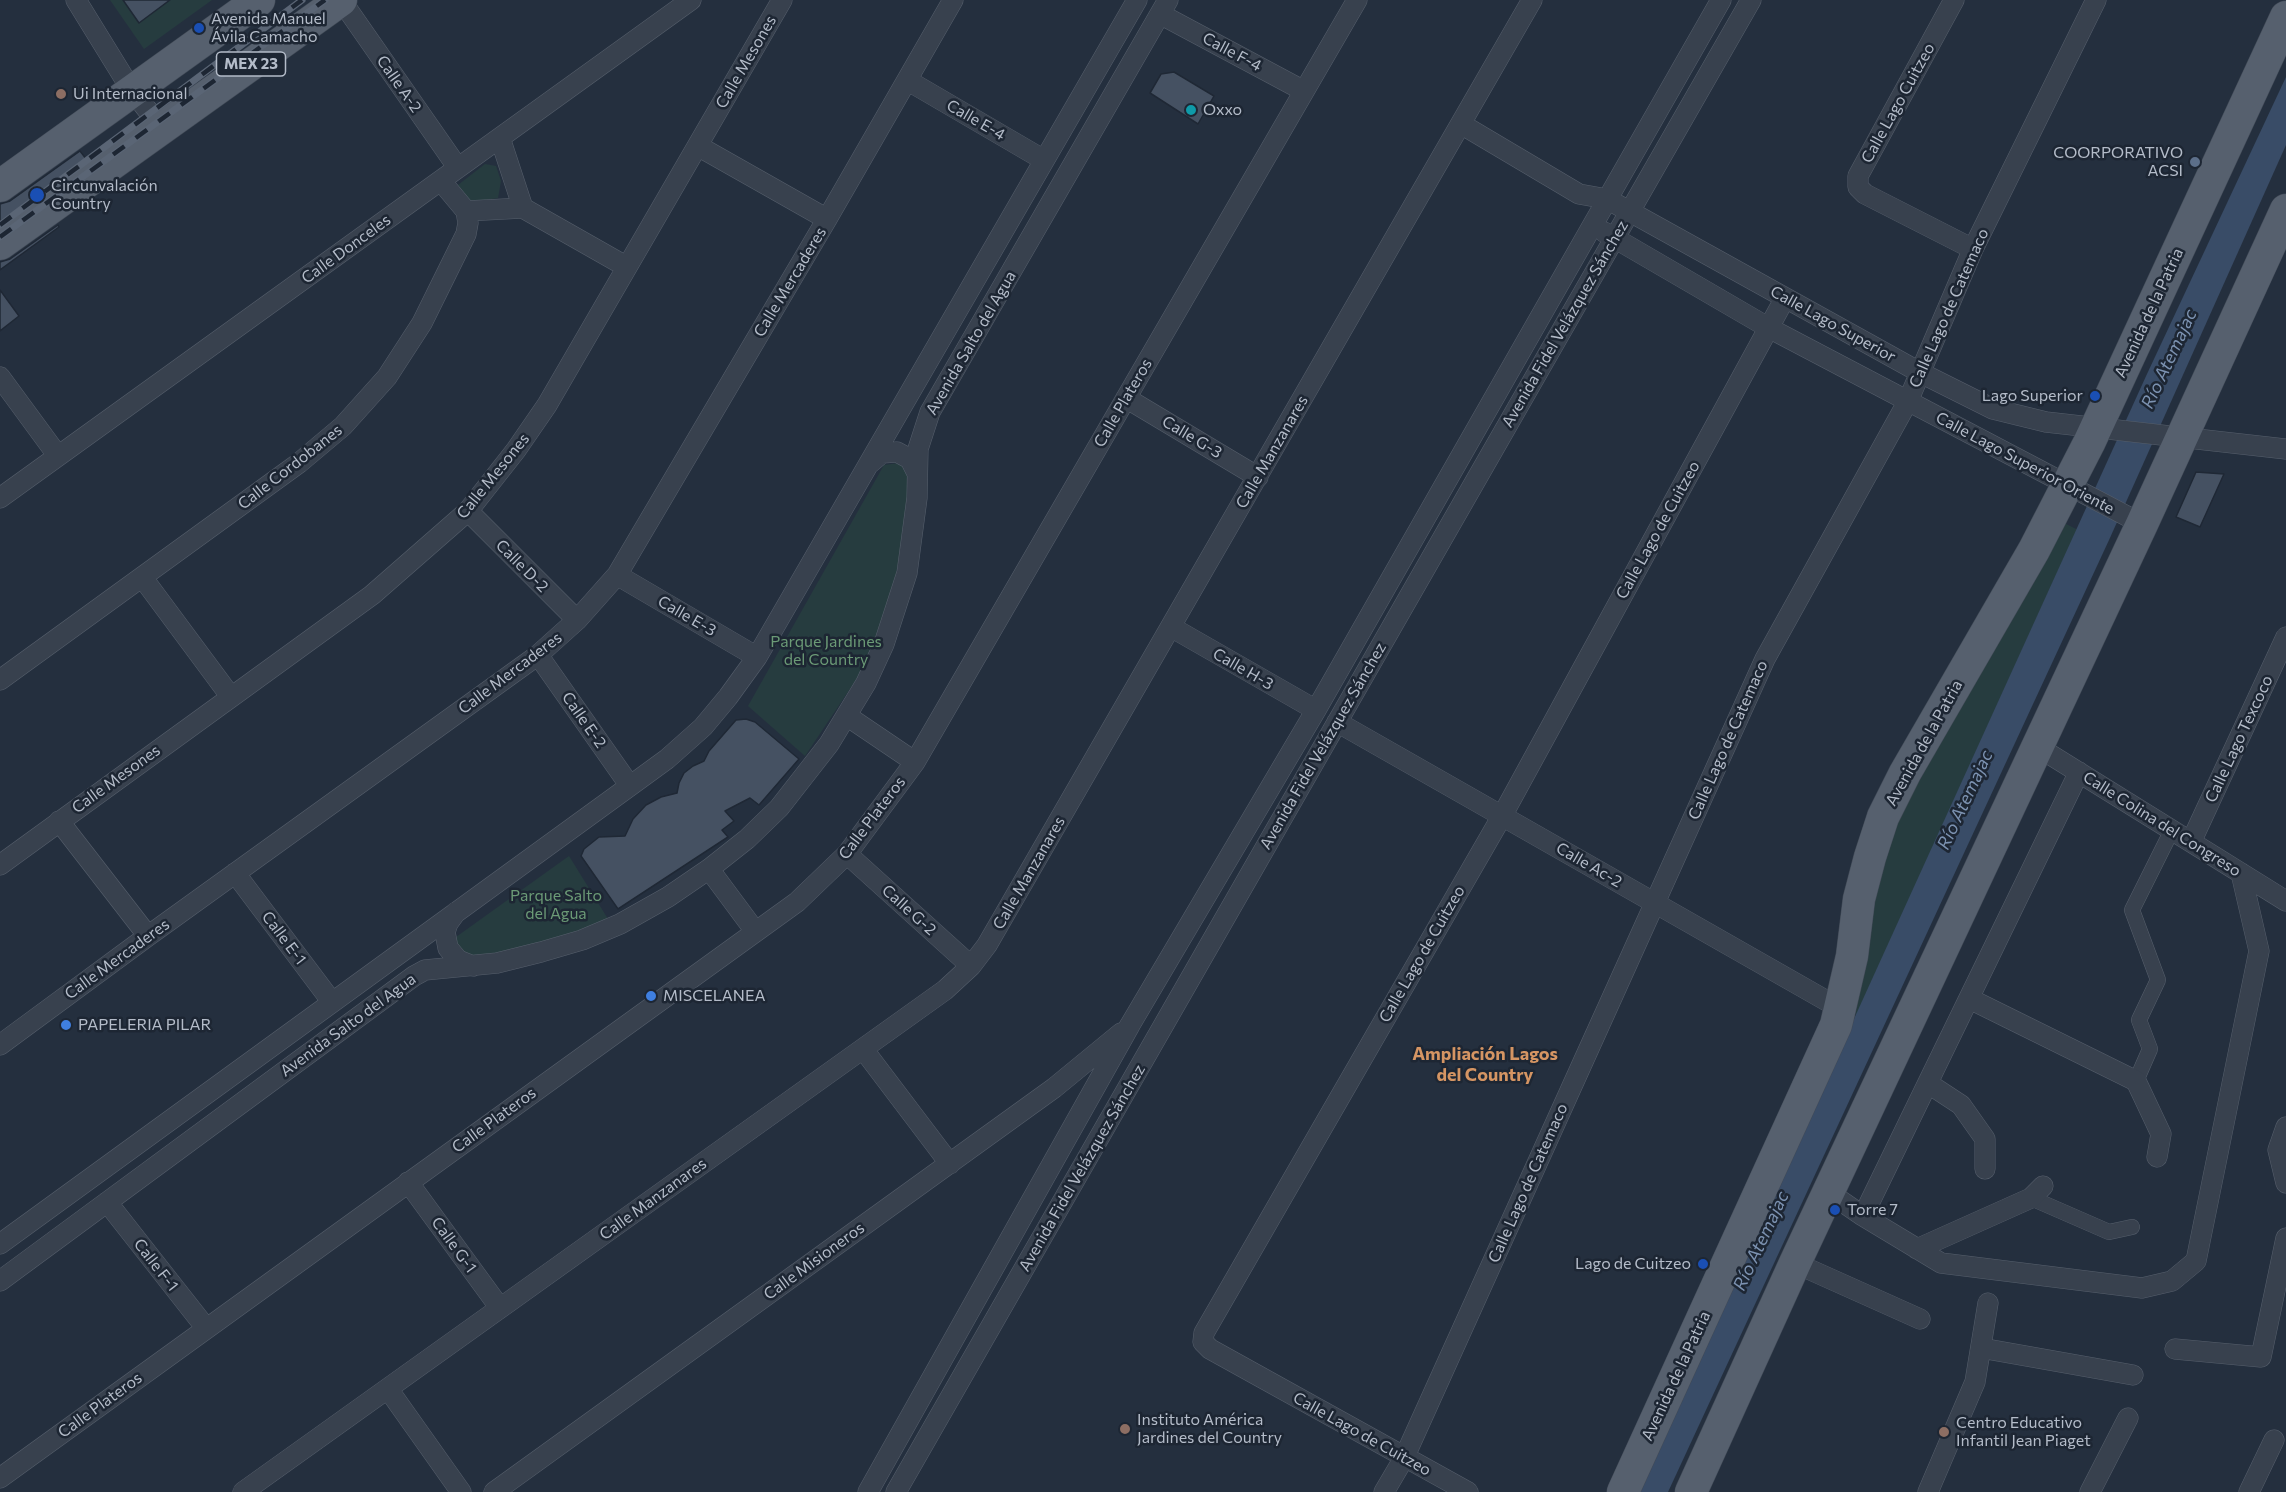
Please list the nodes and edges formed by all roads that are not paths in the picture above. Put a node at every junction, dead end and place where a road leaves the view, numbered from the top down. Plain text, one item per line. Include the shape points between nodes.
1 (76, 0) edge
2 (259, 0) edge
3 (341, 0) edge
4 (691, 0) edge
5 (782, 0) edge
6 (953, 0) edge
7 (1137, 0) edge
8 (1357, 0) edge
9 (1532, 0) edge
10 (1751, 0) edge
11 (1954, 0) edge
12 (2096, 0) edge
13 (1164, 7) edge
14 (1717, 7) edge
15 (2286, 17) edge
16 (1736, 26) junction
17 (907, 80) junction
18 (133, 91) junction
19 (1304, 91) junction
20 (1461, 124) junction
21 (162, 129) junction
22 (500, 138) junction
23 (698, 146) junction
24 (1044, 160) junction
25 (458, 168) junction
26 (441, 181) junction
27 (0, 186) edge
28 (1579, 194) junction
29 (1607, 200) junction
30 (523, 208) junction
31 (2286, 210) edge
32 (466, 211) junction
33 (1629, 213) junction
34 (827, 219) junction
35 (1592, 225) junction
36 (1004, 229) junction
37 (1615, 238) junction
38 (1028, 242) junction
39 (0, 244) edge
40 (1973, 249) junction
41 (627, 267) junction
42 (1785, 298) junction
43 (1537, 322) junction
44 (1769, 328) junction
45 (1559, 335) junction
46 (1921, 373) junction
47 (0, 377) edge
48 (1126, 398) junction
49 (1908, 401) junction
50 (2105, 429) junction
51 (2175, 437) junction
52 (2286, 449) edge
53 (58, 456) junction
54 (866, 468) junction
55 (917, 472) junction
56 (1257, 477) junction
57 (2073, 488) junction
58 (0, 498) edge
59 (468, 512) junction
60 (2135, 520) junction
61 (617, 575) junction
62 (142, 577) junction
63 (577, 620) junction
64 (1171, 627) junction
65 (2286, 637) edge
66 (538, 655) junction
67 (757, 657) junction
68 (2, 674) edge
69 (231, 697) junction
70 (1316, 710) junction
71 (847, 716) junction
72 (1337, 722) junction
73 (2038, 747) junction
74 (915, 762) junction
75 (2079, 772) junction
76 (630, 786) junction
77 (1263, 799) junction
78 (1286, 812) junction
79 (1502, 816) junction
80 (59, 820) junction
81 (2172, 830) junction
82 (2191, 842) junction
83 (847, 855) junction
84 (0, 865) edge
85 (709, 869) junction
86 (235, 873) junction
87 (2241, 873) junction
88 (2286, 901) edge
89 (1654, 902) junction
90 (458, 910) junction
91 (755, 931) junction
92 (148, 936) junction
93 (473, 966) junction
94 (971, 966) junction
95 (1970, 999) junction
96 (332, 1002) junction
97 (1841, 1009) junction
98 (1130, 1025) junction
99 (0, 1045) edge
100 (863, 1049) junction
101 (2136, 1081) junction
102 (1929, 1084) junction
103 (166, 1124) junction
104 (2286, 1127) edge
105 (182, 1147) junction
106 (2157, 1157) dead end
107 (950, 1164) junction
108 (1984, 1169) dead end
109 (408, 1182) junction
110 (2286, 1183) edge
111 (1828, 1192) junction
112 (2037, 1192) joint
113 (107, 1202) junction
114 (1863, 1216) junction
115 (2132, 1227) dead end
116 (2286, 1238) edge
117 (0, 1244) edge
118 (1917, 1249) junction
119 (1795, 1263) junction
120 (0, 1281) edge
121 (1988, 1303) dead end
122 (500, 1308) junction
123 (1920, 1319) dead end
124 (206, 1328) junction
125 (1981, 1348) junction
126 (2175, 1349) dead end
127 (2133, 1375) dead end
128 (388, 1389) junction
129 (2128, 1418) dead end
130 (2274, 1440) dead end
131 (1404, 1458) junction
132 (0, 1478) edge
133 (243, 1492) edge
134 (462, 1492) edge
135 (494, 1492) edge
136 (867, 1492) edge
137 (896, 1492) edge
138 (1384, 1492) edge
139 (1468, 1492) edge
140 (1623, 1492) edge
141 (1691, 1492) edge
142 (1928, 1492) edge
143 (2090, 1492) edge
144 (2249, 1492) edge

1 - 18 street
2 - 18 main road, MEX 23
3 - 21 main road, MEX 23
3 - 25 street, Calle A-2
4 - 22 street, Calle Donceles
5 - 23 street, Calle Mesones
6 - 17 street, Calle Mercaderes
7 - 24 street, Avenida Salto del Agua
8 - 19 street, Calle Plateros
9 - 20 street, Calle Manzanares
10 - 16 street, Avenida Fidel Velázquez Sánchez
11 - 40 street, Calle Lago Cuitzeo via 1858,176 1858,187
12 - 40 street, Calle Lago de Catemaco
13 - 19 street, Calle F-4
13 - 38 street, Avenida Salto del Agua
14 - 16 street
14 - 29 street, Avenida Fidel Velázquez Sánchez
15 - 50 main road, Avenida de la Patria
16 - 33 street, Avenida Fidel Velázquez Sánchez
17 - 24 street, Calle E-4
17 - 34 street, Calle Mercaderes
18 - 21 street
18 - 27 main road, MEX 23
19 - 48 street, Calle Plateros
20 - 28 street, Calle Lago Superior
20 - 56 street, Calle Manzanares
21 - 39 main road, MEX 23
22 - 25 street, Calle Donceles
22 - 30 street
23 - 34 street
23 - 41 street, Calle Mesones
24 - 36 street, Avenida Salto del Agua
25 - 26 street, Calle Donceles
26 - 32 street
26 - 53 street, Calle Donceles
28 - 29 street, Calle Lago Superior
28 - 35 street
29 - 33 street, Calle Lago Superior
29 - 35 street, Avenida Fidel Velázquez Sánchez
30 - 32 street
30 - 41 street
31 - 51 main road
32 - 62 street, Calle Cordobanes via 468,223 461,247 422,323 387,377 343,426 299,463
33 - 37 street, Avenida Fidel Velázquez Sánchez
33 - 42 street, Calle Lago Superior
34 - 61 street, Calle Mercaderes
35 - 37 street, Calle Lago Superior
35 - 43 street, Avenida Fidel Velázquez Sánchez
36 - 38 street
36 - 54 street, Avenida Salto del Agua
37 - 44 street, Calle Lago Superior
37 - 45 street, Avenida Fidel Velázquez Sánchez
38 - 55 street, Avenida Salto del Agua via 930,412 918,448
40 - 46 street, Calle Lago de Catemaco
41 - 59 street, Calle Mesones via 547,405
42 - 44 street, Calle Lago de Cuitzeo
42 - 46 street, Calle Lago Superior
43 - 45 street
43 - 70 street, Avenida Fidel Velázquez Sánchez
44 - 49 street, Calle Lago Superior
44 - 79 street, Calle Lago de Cuitzeo
45 - 72 street, Avenida Fidel Velázquez Sánchez
46 - 49 street, Calle Lago de Catemaco
46 - 50 street, Calle Lago Superior via 1993,409 2038,421
47 - 53 street
48 - 56 street, Calle G-3
48 - 74 street, Calle Plateros
49 - 57 street, Calle Lago Superior Oriente
49 - 89 street, Calle Lago de Catemaco via 1765,659
50 - 51 street, Calle Lago Superior
50 - 57 main road, Avenida de la Patria
51 - 52 street
51 - 60 main road
53 - 58 street, Calle Donceles
54 - 55 street via 882,453 897,452 910,459
54 - 67 street, Avenida Salto del Agua
55 - 71 street, Avenida Salto del Agua via 913,535 898,605 884,644
56 - 64 street, Calle Manzanares
57 - 60 street, Calle Lago Superior Oriente
57 - 97 main road, Avenida de la Patria via 1883,817 1859,899
59 - 63 street, Calle D-2
59 - 69 street, Calle Mesones via 372,595
60 - 73 main road
61 - 63 street, Calle Mercaderes
61 - 67 street, Calle E-3
62 - 68 street, Calle Cordobanes
62 - 69 street
63 - 66 street, Calle Mercaderes
64 - 70 street, Calle H-3
64 - 94 street, Calle Manzanares via 987,945
65 - 82 street, Calle Lago Texcoco
66 - 76 street, Calle E-2
66 - 86 street, Calle Mercaderes
67 - 76 street, Avenida Salto del Agua via 703,728
69 - 80 street, Calle Mesones
70 - 77 street, Avenida Fidel Velázquez Sánchez
71 - 74 street
71 - 85 street, Avenida Salto del Agua via 779,808
72 - 78 street, Avenida Fidel Velázquez Sánchez
72 - 79 street, Calle Ac-2
73 - 75 street, Calle Colina del Congreso
73 - 111 main road
74 - 83 street, Calle Plateros
75 - 81 street, Calle Colina del Congreso
75 - 95 street
76 - 90 street, Avenida Salto del Agua
77 - 78 street
77 - 98 street, Avenida Fidel Velázquez Sánchez
78 - 137 street, Avenida Fidel Velázquez Sánchez
79 - 89 street, Calle Ac-2
79 - 131 street, Calle Lago de Cuitzeo via 1204,1333 1203,1342 1210,1349
80 - 84 street, Calle Mesones
80 - 92 street
81 - 82 street, Calle Colina del Congreso
81 - 101 street via 2132,910 2158,981 2139,1020 2150,1049
82 - 87 street, Calle Colina del Congreso
83 - 91 street, Calle Plateros via 797,902
83 - 94 street, Calle G-2
85 - 91 street
85 - 93 street, Avenida Salto del Agua via 668,897 582,940
86 - 92 street, Calle Mercaderes
86 - 96 street, Calle E-1
87 - 88 street, Calle Colina del Congreso
87 - 118 street via 2259,951 2196,1261 2172,1281 2142,1288 1941,1263
89 - 97 street, Calle Ac-2
89 - 131 street, Calle Lago de Catemaco
90 - 93 street via 448,923 446,940 458,960
90 - 96 street, Avenida Salto del Agua
91 - 109 street, Calle Plateros
92 - 99 street, Calle Mercaderes
93 - 105 street, Avenida Salto del Agua via 425,970 414,976
94 - 100 street, Calle Manzanares via 945,990
95 - 101 street
95 - 102 street
96 - 103 street, Avenida Salto del Agua
97 - 140 main road, Avenida de la Patria
98 - 107 street, Calle Misioneros via 1054,1088
98 - 136 street, Avenida Fidel Velázquez Sánchez
100 - 107 street
100 - 122 street, Calle Manzanares
101 - 106 street via 2161,1134
102 - 108 street via 1961,1105 1984,1138
102 - 114 street
103 - 105 street
103 - 117 street, Avenida Salto del Agua
104 - 110 street via 2278,1150
105 - 113 street, Avenida Salto del Agua
107 - 135 street, Calle Misioneros
109 - 122 street, Calle G-1
109 - 124 street, Calle Plateros
111 - 114 street
111 - 119 main road
112 - 115 street via 2109,1233
112 - 118 street
113 - 120 street, Avenida Salto del Agua
113 - 124 street, Calle F-1
114 - 118 street
116 - 126 street via 2261,1357
119 - 123 street
119 - 141 main road
121 - 125 street
122 - 128 street, Calle Manzanares
124 - 132 street, Calle Plateros
125 - 127 street
125 - 142 street via 1975,1382
128 - 133 street, Calle Manzanares
128 - 134 street
129 - 143 street
130 - 144 street
131 - 138 street, Calle Lago de Catemaco
131 - 139 street, Calle Lago de Cuitzeo

